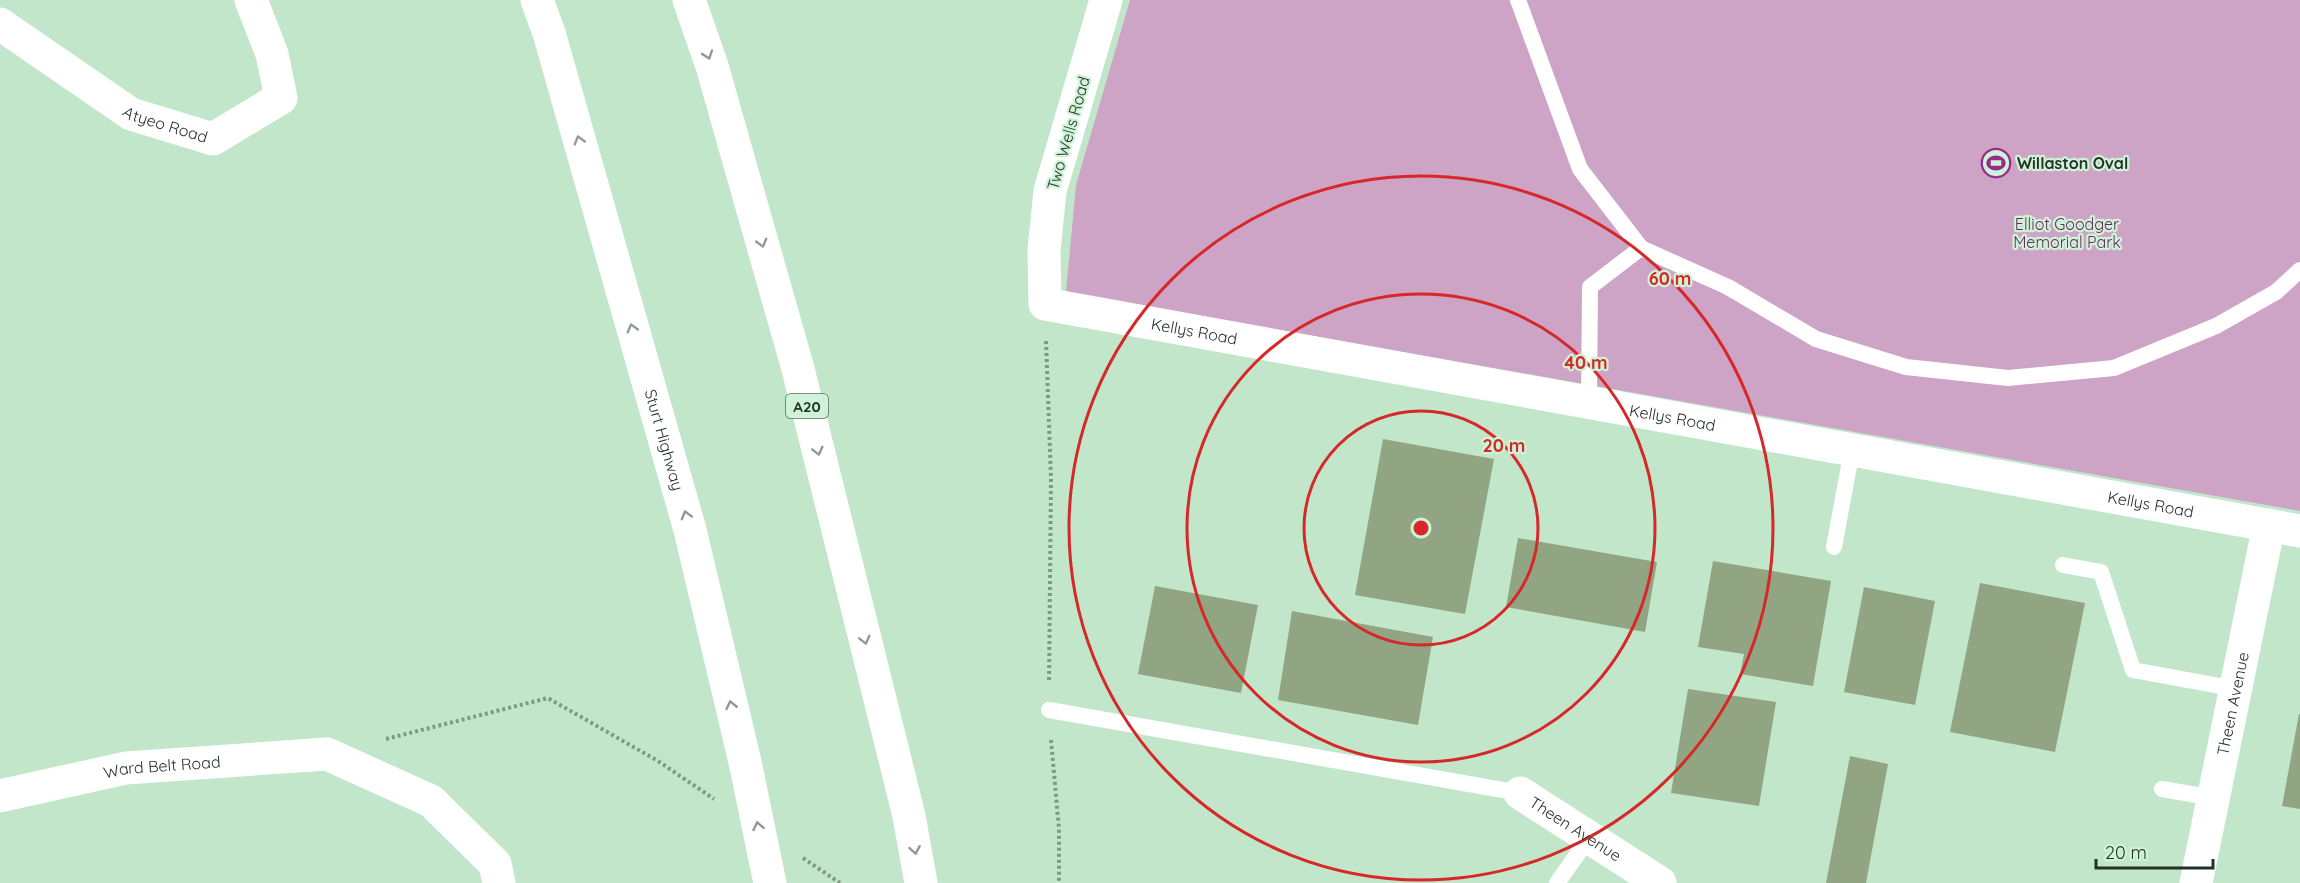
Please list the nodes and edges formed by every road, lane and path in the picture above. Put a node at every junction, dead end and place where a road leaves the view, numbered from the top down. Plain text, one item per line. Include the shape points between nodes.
1 (251, 0) edge
2 (537, 0) edge
3 (689, 0) edge
4 (1106, 0) edge
5 (1518, 0) edge
6 (0, 24) edge
7 (1641, 248) junction
8 (2300, 270) edge
9 (1045, 304) junction
10 (1589, 402) junction
11 (1852, 450) junction
12 (2285, 528) edge
13 (1834, 547) dead end
14 (2063, 566) dead end
15 (2236, 689) junction
16 (1049, 710) junction
17 (383, 740) dead end
18 (2162, 789) dead end
19 (1520, 793) joint
20 (0, 796) edge
21 (2214, 798) junction
22 (716, 800) dead end
23 (1589, 838) junction
24 (802, 857) dead end
25 (500, 883) edge
26 (770, 883) edge
27 (840, 883) edge
28 (921, 883) edge
29 (1059, 883) edge
30 (1557, 883) edge
31 (1660, 883) edge
32 (2196, 883) edge

1 - 6 main road, Atyeo Road via 272,54 281,98 213,139 131,114
26 -> 2 main road, Sturt Highway via 690,530
3 -> 28 main road, A20 via 712,66 798,369 909,816
4 - 9 main road, Two Wells Road via 1050,191 1044,250
5 - 7 lane via 1580,169
7 - 8 lane via 1728,287 1816,339 1906,367 2008,378 2114,368 2216,326 2276,292
7 - 10 lane via 1590,287
9 - 10 main road, Kellys Road
9 - 16 path via 1051,478
10 - 11 main road, Kellys Road
11 - 12 main road, Kellys Road
11 - 13 lane
12 - 15 main road, Theen Avenue
14 - 15 lane via 2101,572 2133,670
15 - 21 main road, Theen Avenue
16 - 19 lane
16 - 29 path via 1059,829
17 - 22 path via 548,698 658,761
18 - 21 lane
19 - 23 main road, Theen Avenue
20 - 25 main road, Ward Belt Road via 126,768 327,754 431,801 495,864
21 - 32 main road, Theen Avenue
23 - 30 lane
23 - 31 main road, Theen Avenue
24 - 27 path

